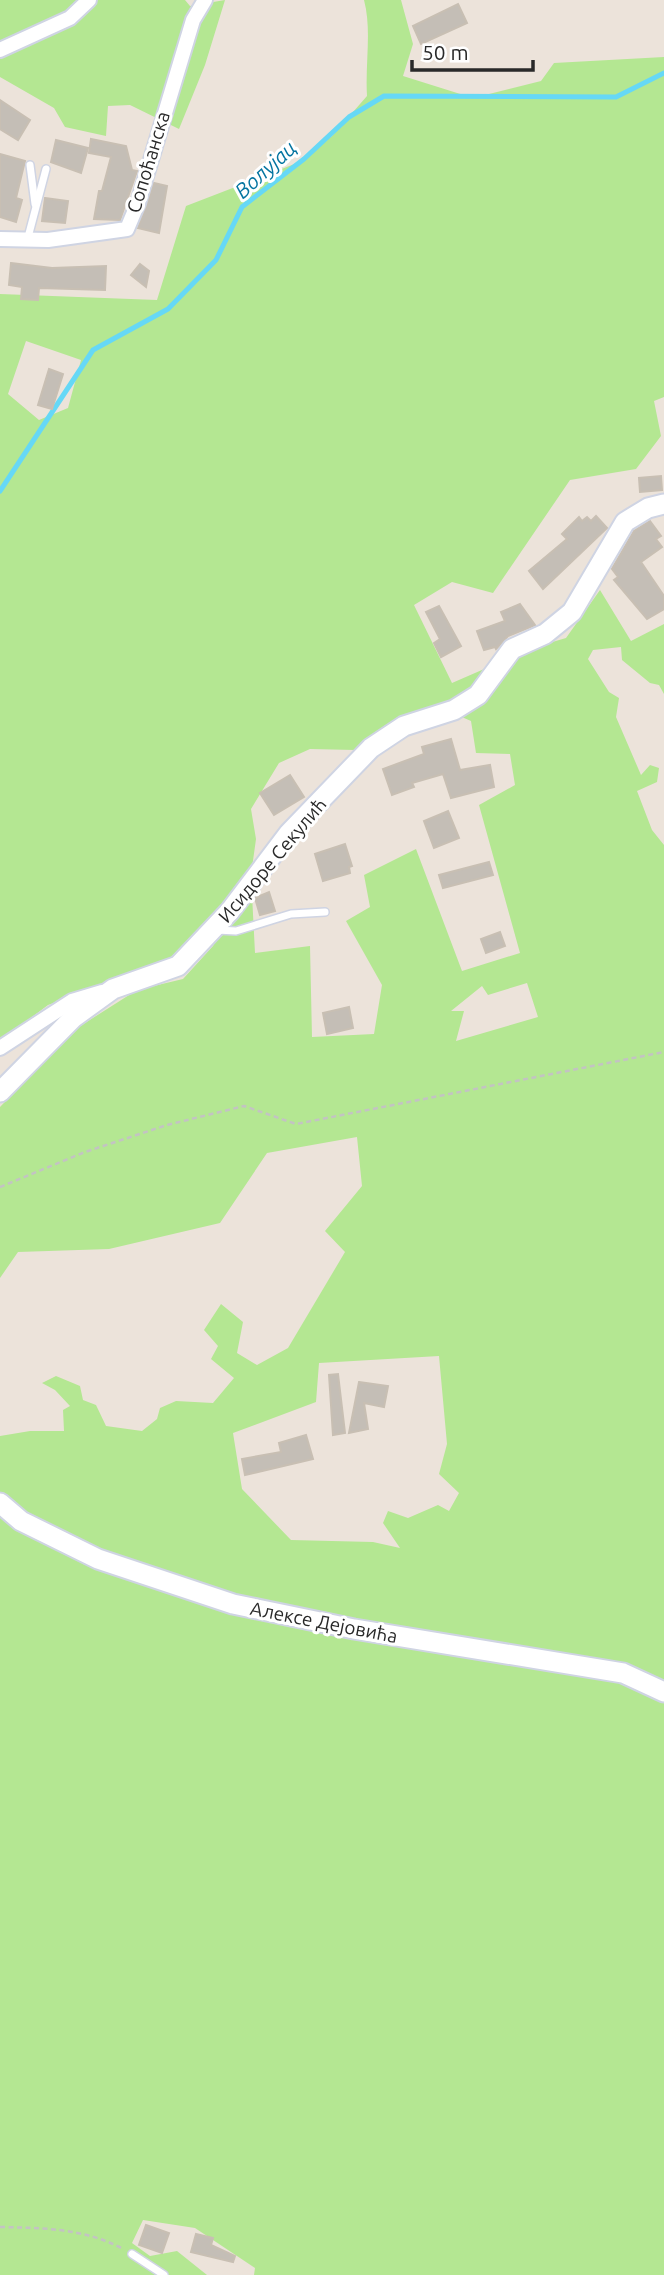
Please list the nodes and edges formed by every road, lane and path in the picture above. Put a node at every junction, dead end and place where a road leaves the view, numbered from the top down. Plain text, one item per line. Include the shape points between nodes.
1 (89, 0) edge
2 (205, 0) edge
3 (0, 50) edge
4 (30, 165) dead end
5 (46, 169) dead end
6 (36, 208) junction
7 (0, 239) edge
8 (27, 242) junction
9 (664, 504) edge
10 (325, 912) dead end
11 (212, 930) junction
12 (113, 989) junction
13 (0, 1048) edge
14 (664, 1052) edge
15 (0, 1092) edge
16 (0, 1187) edge
17 (0, 1503) edge
18 (664, 1692) edge
19 (0, 2227) edge
20 (132, 2254) joint
21 (164, 2275) edge

1 - 3 street via 70,18
2 - 8 street, Сопоћанска via 193,20 127,229
4 - 6 lane
5 - 6 lane
6 - 8 lane
7 - 8 street, Сопоћанска
9 - 11 street, Исидоре Секулић via 625,522 572,612 545,634 512,649 478,695 454,710 404,726 371,748 289,833
10 - 11 lane via 291,914 236,931
11 - 12 street, Исидоре Секулић via 178,966
12 - 13 street, Исидоре Секулић via 72,1001
12 - 15 street, Исидоре Секулић via 73,1018
14 - 16 path via 296,1124 244,1107 167,1125
17 - 18 street, Алексе Дејовића via 20,1521 98,1559 233,1604 367,1632 623,1673
19 - 20 path via 77,2232 107,2240
20 - 21 lane

